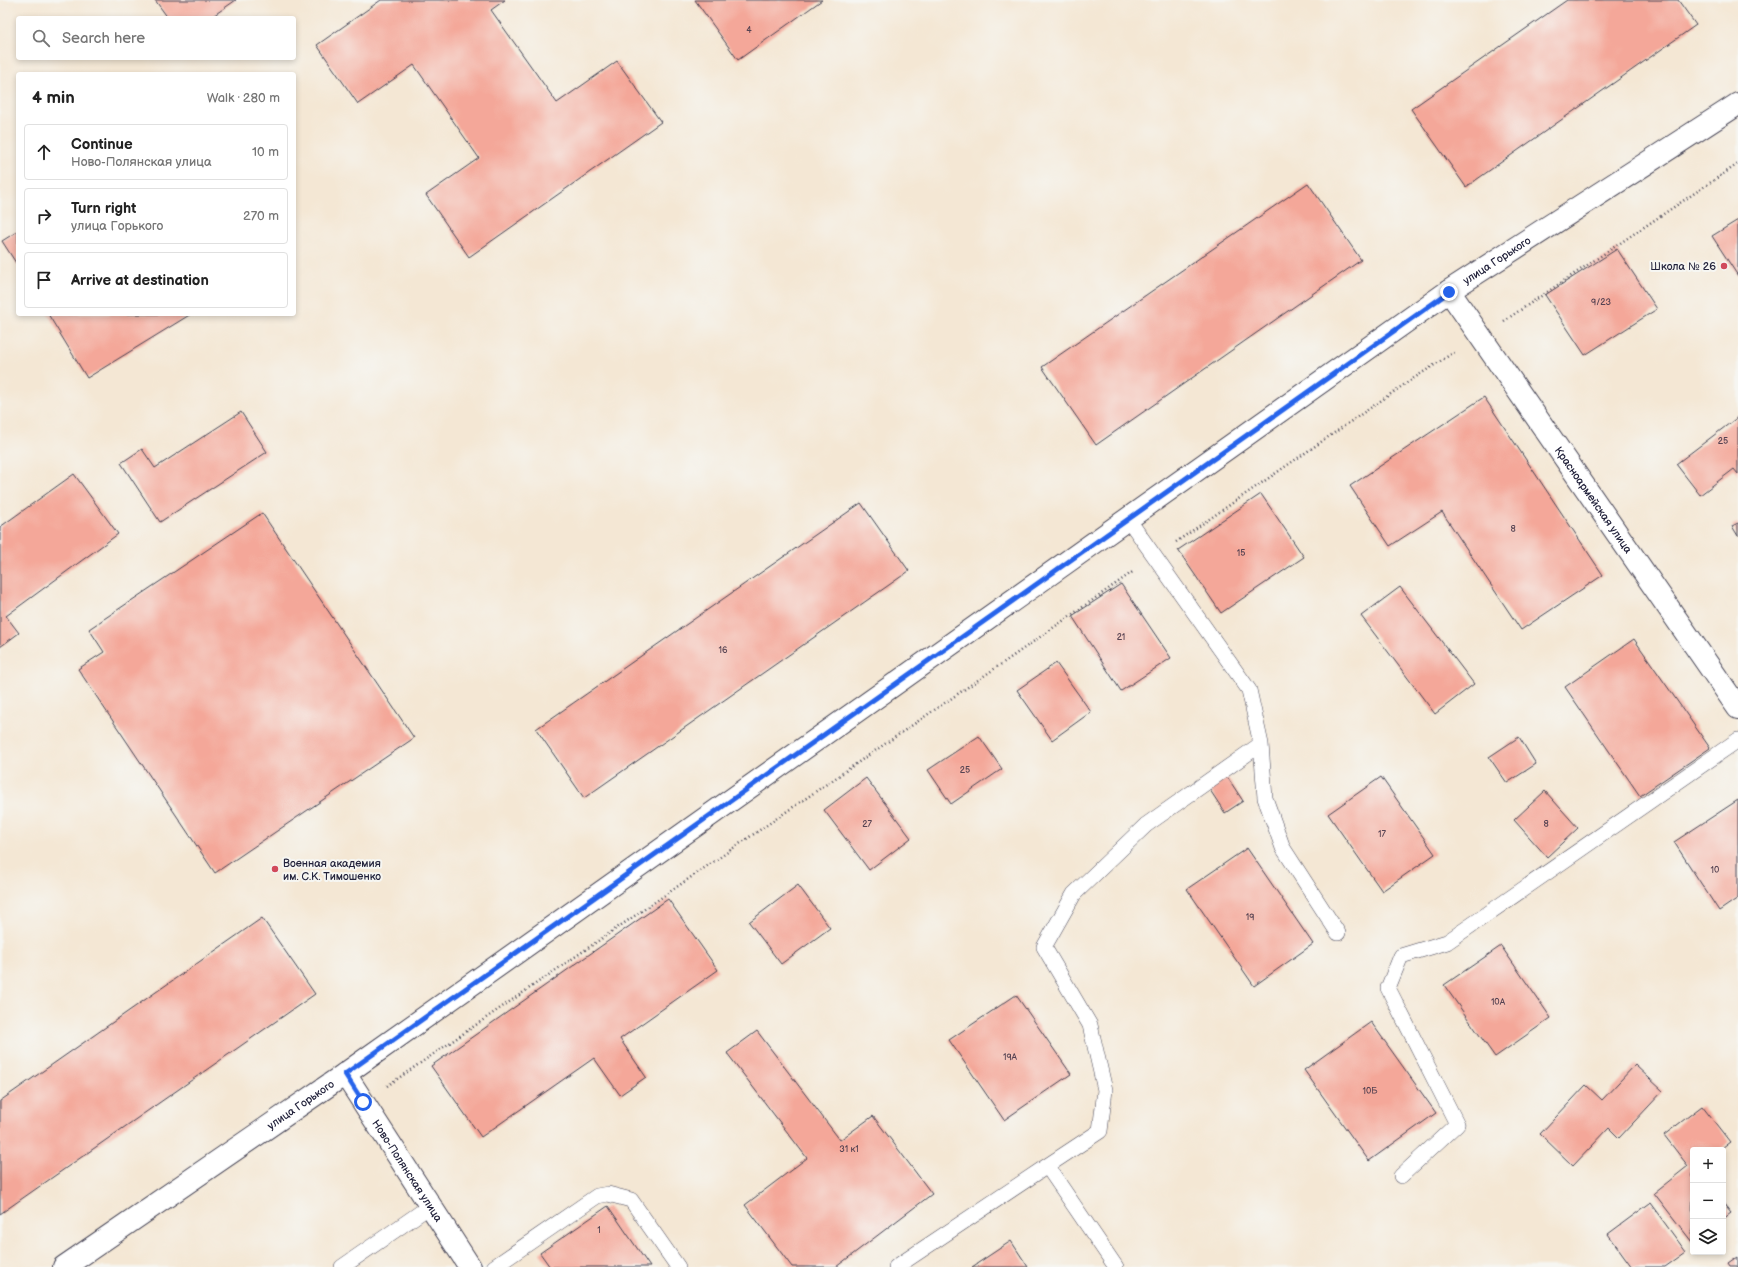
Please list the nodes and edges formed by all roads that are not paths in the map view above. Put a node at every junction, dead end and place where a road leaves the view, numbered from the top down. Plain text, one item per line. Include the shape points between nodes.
1 (1738, 104) edge
2 (1449, 292) junction
3 (1128, 519) junction
4 (1738, 708) edge
5 (1738, 740) edge
6 (1261, 744) junction
7 (1338, 933) dead end
8 (345, 1074) junction
9 (1047, 1166) junction
10 (1401, 1176) dead end
11 (430, 1206) junction
12 (513, 1261) edge
13 (350, 1265) edge
14 (64, 1267) edge
15 (470, 1267) edge
16 (494, 1267) edge
17 (678, 1267) edge
18 (896, 1267) edge
19 (1116, 1267) edge

1 - 2 street, улица Горького
2 - 3 street, улица Горького
2 - 4 street, Красноармейская улица
3 - 6 lane via 1249,690
3 - 8 street, улица Горького
5 - 10 lane via 1447,942 1402,956 1388,988 1457,1124
6 - 7 lane via 1265,798 1283,848
6 - 9 lane via 1146,825 1074,894 1044,947 1090,1025 1105,1090 1100,1131
8 - 11 street, Ново-Полянская улица
8 - 14 street, улица Горького
9 - 18 lane
9 - 19 lane
11 - 13 lane
11 - 15 street, Ново-Полянская улица
12 - 16 lane
12 - 17 lane via 597,1196 608,1194 631,1200

